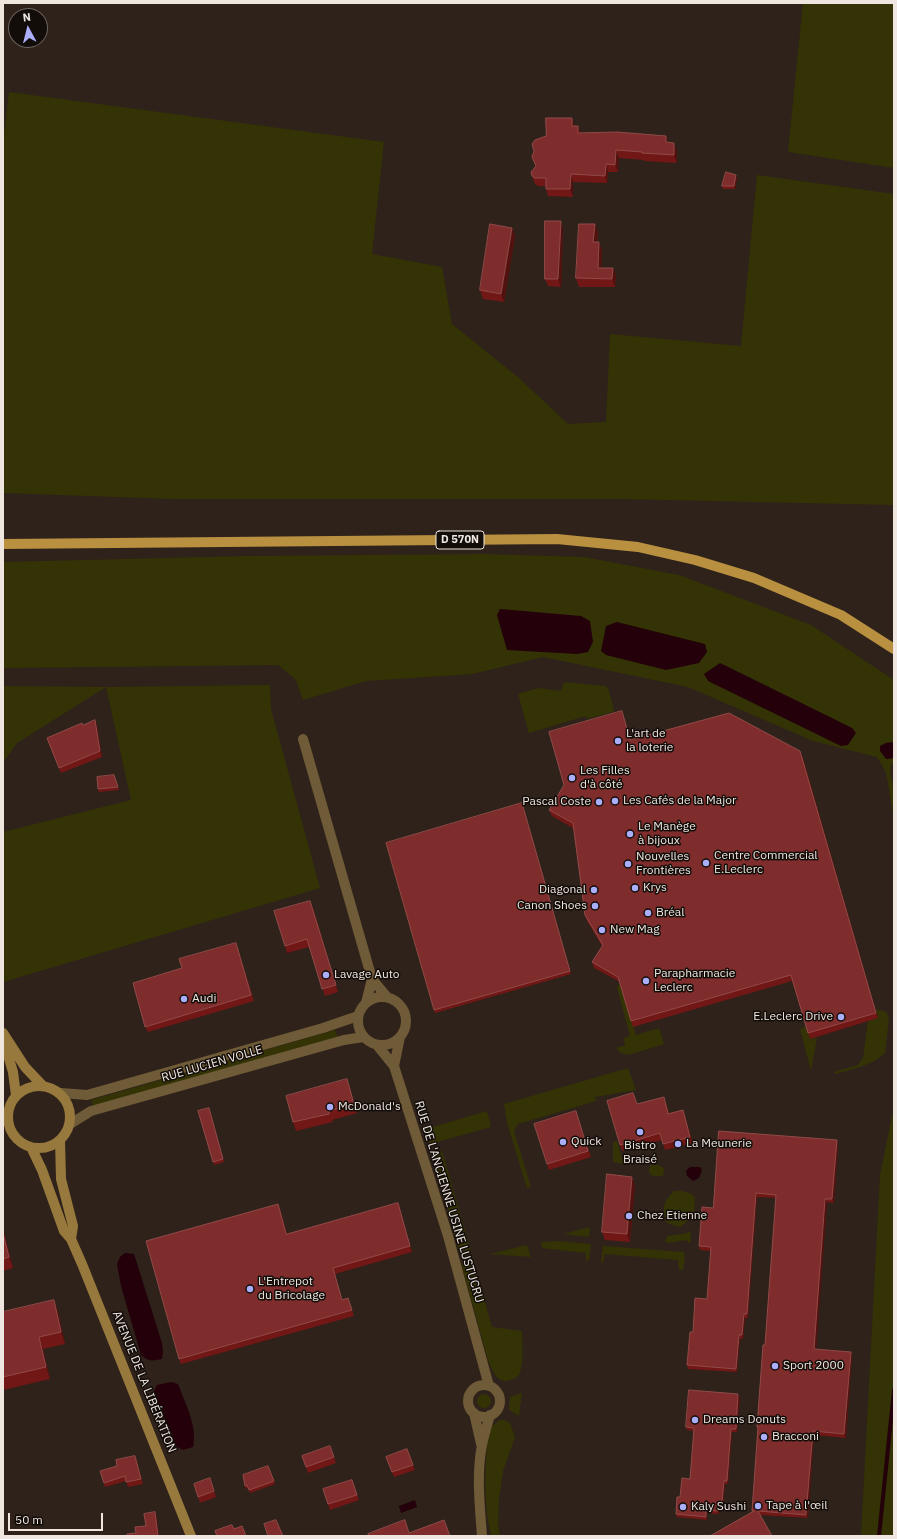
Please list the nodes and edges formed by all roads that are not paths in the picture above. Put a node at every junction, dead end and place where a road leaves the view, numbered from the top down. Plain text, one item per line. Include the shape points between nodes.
1 (3, 544) edge
2 (894, 649) edge
3 (303, 740) dead end
4 (372, 979) junction
5 (387, 997) junction
6 (366, 1003) junction
7 (358, 1016) junction
8 (3, 1033) edge
9 (363, 1037) junction
10 (400, 1037) junction
11 (3, 1040) edge
12 (377, 1045) junction
13 (394, 1066) junction
14 (42, 1085) junction
15 (60, 1093) junction
16 (16, 1096) junction
17 (70, 1124) junction
18 (60, 1140) junction
19 (31, 1147) junction
20 (72, 1239) junction
21 (484, 1386) junction
22 (474, 1413) junction
23 (490, 1415) junction
24 (481, 1446) junction
25 (191, 1536) edge
26 (482, 1536) edge

1 - 2 main road, D 570N via 557,539 638,547 695,560 754,578 841,615
3 - 4 street
4 - 5 street
4 - 6 street
5 - 6 street via 372,999
5 - 10 street via 401,1006 405,1014 406,1022
6 - 7 street
7 - 9 street via 357,1023
7 - 15 street via 87,1095
8 - 14 main road via 25,1067
9 - 12 street
9 - 17 street, RUE LUCIEN VOLLE via 344,1040 91,1111
10 - 12 street via 386,1045
10 - 13 street, RUE DE L'ANCIENNE USINE LUSTUCRU
11 - 16 main road via 13,1072
12 - 13 street, RUE DE L'ANCIENNE USINE LUSTUCRU
13 - 21 street, RUE DE L'ANCIENNE USINE LUSTUCRU via 448,1236 477,1344
14 - 15 main road
14 - 16 main road via 28,1088
15 - 17 main road via 70,1107
16 - 19 main road via 8,1114 9,1124 18,1139
17 - 18 main road
18 - 19 main road via 52,1146
18 - 20 main road, AVENUE DE LA LIBÉRATION via 61,1179 73,1226
19 - 20 main road, AVENUE DE LA LIBÉRATION via 64,1231
20 - 25 main road, AVENUE DE LA LIBÉRATION
21 - 22 street, RUE DE L'ANCIENNE USINE LUSTUCRU via 474,1388 468,1397 468,1405
21 - 23 street, RUE DE L'ANCIENNE USINE LUSTUCRU via 496,1391 499,1399 497,1409
22 - 23 street via 481,1416
22 - 24 street, RUE DE L'ANCIENNE USINE LUSTUCRU
23 - 24 street, RUE DE L'ANCIENNE USINE LUSTUCRU
24 - 26 street, RUE DE L'ANCIENNE USINE LUSTUCRU

